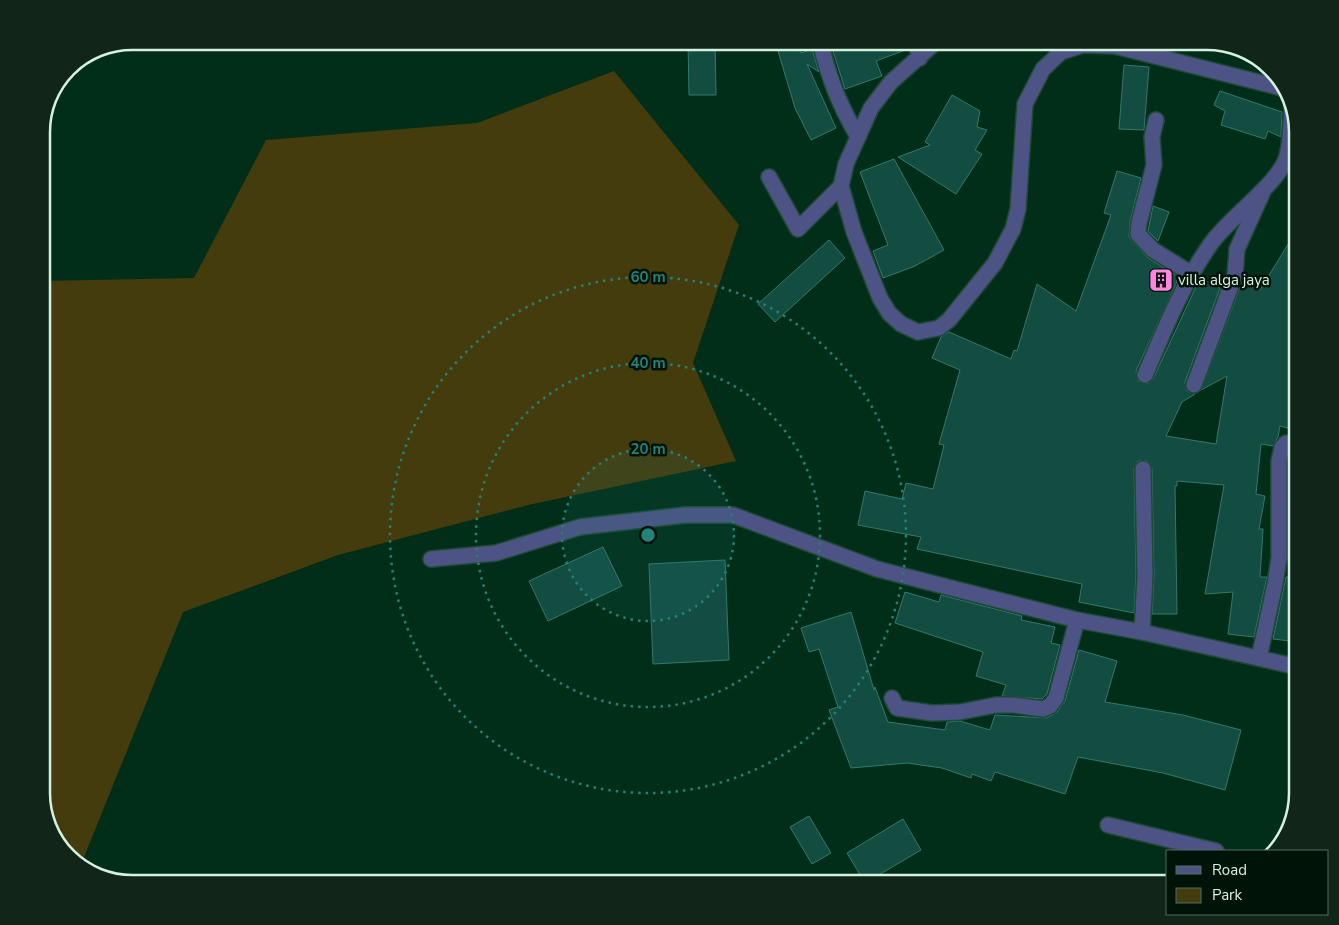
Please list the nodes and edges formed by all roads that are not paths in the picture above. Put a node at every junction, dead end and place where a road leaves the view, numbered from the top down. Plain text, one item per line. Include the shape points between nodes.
1 (822, 50) edge
2 (918, 50) edge
3 (928, 50) edge
4 (1067, 50) edge
5 (1142, 50) edge
6 (920, 58) junction
7 (1274, 86) edge
8 (1156, 120) dead end
9 (858, 137) junction
10 (1289, 137) edge
11 (769, 177) dead end
12 (1266, 185) junction
13 (841, 186) junction
14 (1192, 274) junction
15 (1145, 375) dead end
16 (1194, 385) dead end
17 (1289, 444) edge
18 (1143, 469) dead end
19 (430, 559) dead end
20 (1078, 620) junction
21 (1142, 632) junction
22 (1259, 658) junction
23 (1289, 665) edge
24 (892, 698) dead end
25 (1108, 825) dead end
26 (1212, 850) edge

1 - 9 street via 829,80
2 - 6 street
3 - 6 street
4 - 13 street via 1043,69 1025,104 1018,209 1013,229 995,263 965,303 939,328 918,332 901,324 889,313 854,232
5 - 7 street
6 - 9 street via 891,82 871,108
8 - 14 street via 1152,137 1154,165 1138,234 1153,250
9 - 13 street
10 - 12 street via 1287,158
11 - 13 street via 798,229
12 - 14 street via 1221,229
12 - 16 street via 1237,249 1236,275
14 - 15 street
17 - 22 street via 1282,447 1279,461 1276,584
18 - 21 street via 1145,576
19 - 20 street via 496,553 580,527 685,515 733,515 877,569
20 - 21 street
20 - 24 street via 1056,698 1043,709 996,705 932,713 897,708
21 - 22 street
22 - 23 street
25 - 26 street

